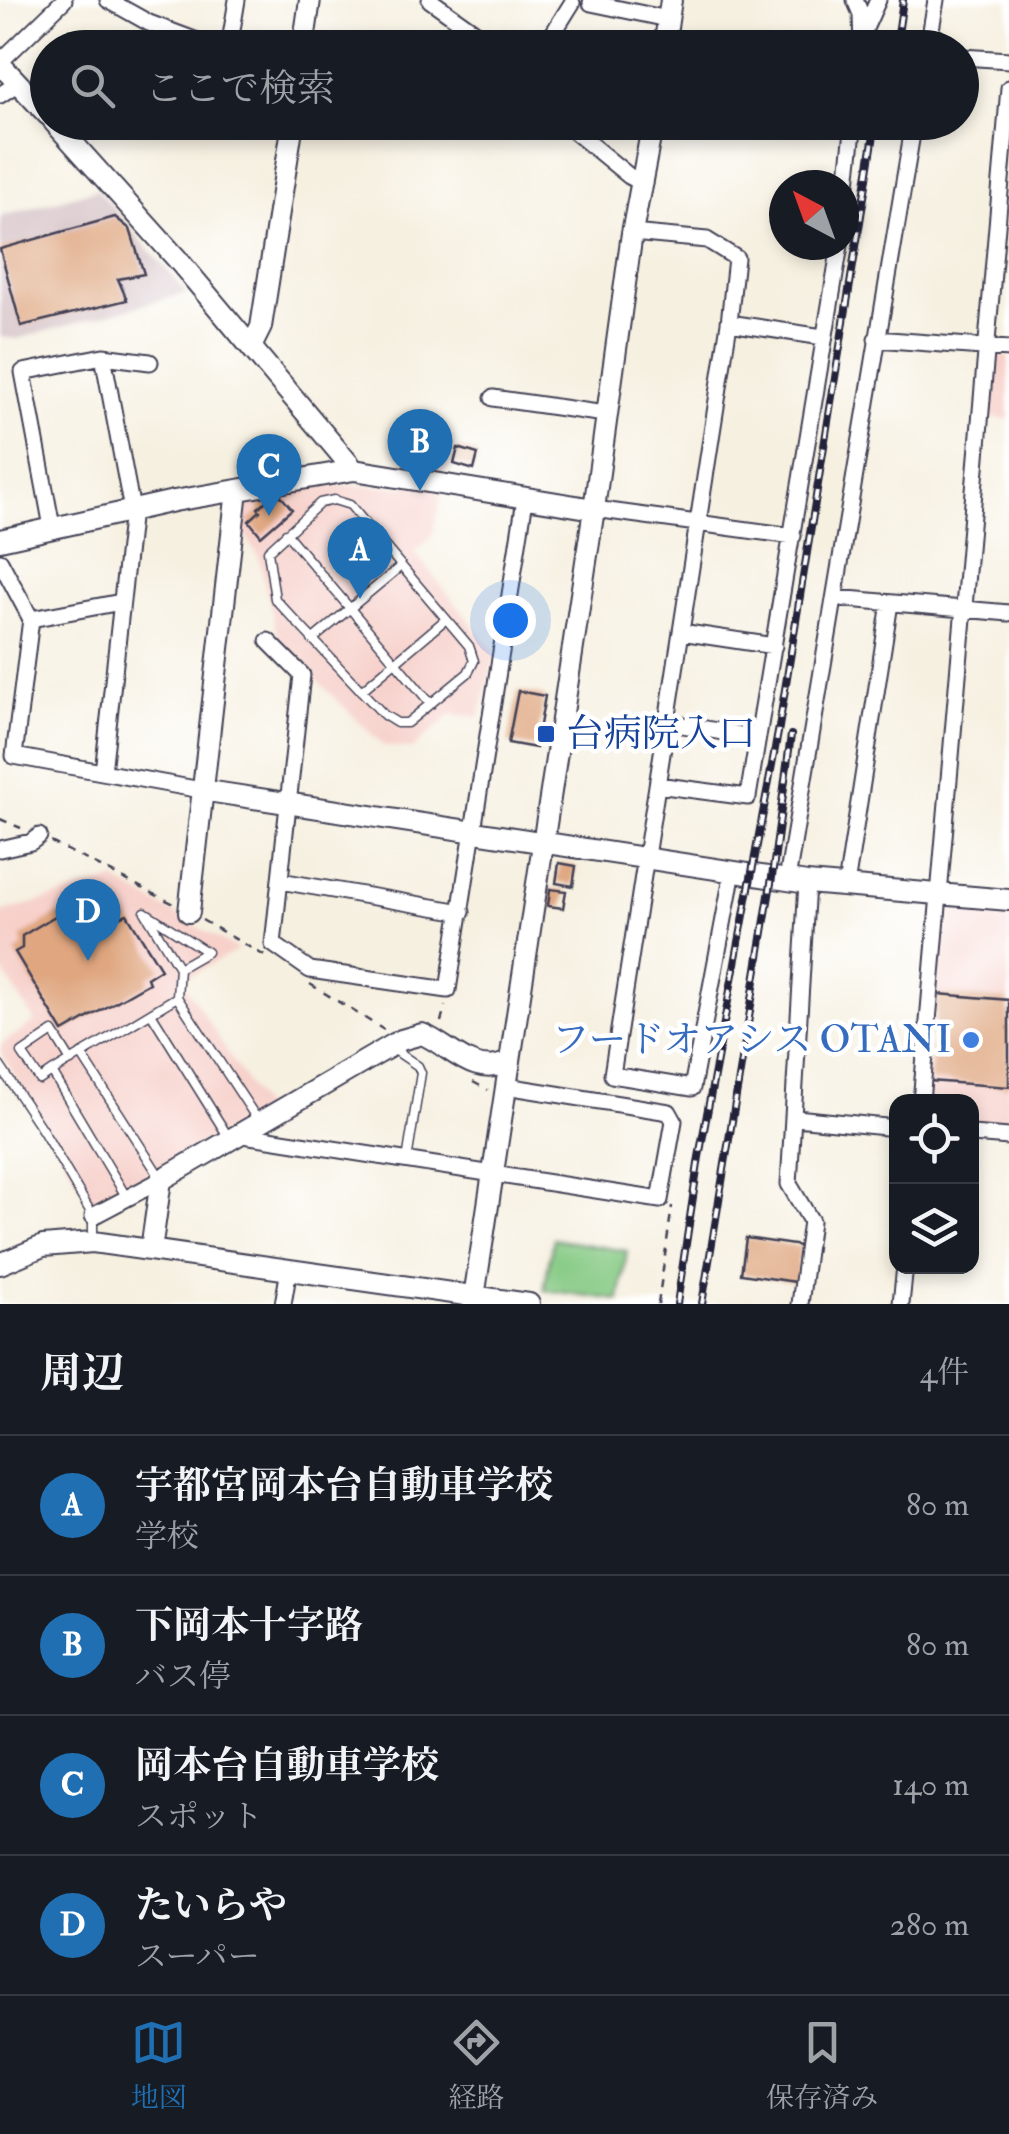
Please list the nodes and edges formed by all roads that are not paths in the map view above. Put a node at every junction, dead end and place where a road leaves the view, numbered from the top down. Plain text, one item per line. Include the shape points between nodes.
1 (64, 0) edge
2 (108, 0) edge
3 (236, 0) edge
4 (310, 0) edge
5 (430, 0) edge
6 (592, 0) edge
7 (855, 0) edge
8 (878, 0) edge
9 (936, 0) edge
10 (572, 3) dead end
11 (669, 9) edge
12 (34, 30) edge
13 (168, 30) edge
14 (232, 30) edge
15 (306, 30) edge
16 (472, 30) edge
17 (555, 30) edge
18 (862, 30) edge
19 (866, 30) edge
20 (931, 30) edge
21 (30, 33) edge
22 (979, 58) edge
23 (1009, 60) edge
24 (0, 63) edge
25 (1009, 88) edge
26 (9, 89) edge
27 (30, 103) edge
28 (70, 140) edge
29 (289, 140) edge
30 (585, 140) edge
31 (650, 140) edge
32 (852, 140) edge
33 (911, 140) edge
34 (849, 170) edge
35 (644, 184) junction
36 (632, 233) junction
37 (837, 260) edge
38 (729, 323) junction
39 (823, 337) junction
40 (876, 339) junction
41 (250, 347) junction
42 (986, 348) junction
43 (1009, 349) edge
44 (103, 356) junction
45 (150, 362) dead end
46 (492, 398) dead end
47 (605, 414) junction
48 (354, 470) junction
49 (237, 490) junction
50 (525, 499) junction
51 (594, 509) junction
52 (132, 510) junction
53 (697, 522) junction
54 (52, 528) junction
55 (286, 533) junction
56 (793, 536) junction
57 (0, 540) edge
58 (0, 560) edge
59 (401, 566) junction
60 (836, 598) junction
61 (121, 602) junction
62 (890, 603) junction
63 (350, 608) junction
64 (964, 610) junction
65 (1009, 613) edge
66 (31, 619) junction
67 (446, 619) junction
68 (681, 632) junction
69 (312, 640) junction
70 (268, 641) dead end
71 (774, 646) junction
72 (395, 662) junction
73 (485, 667) junction
74 (361, 690) junction
75 (431, 704) junction
76 (666, 722) junction
77 (757, 738) junction
78 (103, 772) junction
79 (657, 786) junction
80 (201, 790) junction
81 (288, 804) junction
82 (473, 833) junction
83 (38, 836) road end
84 (543, 842) junction
85 (0, 849) edge
86 (644, 859) junction
87 (733, 871) junction
88 (280, 881) junction
89 (797, 882) junction
90 (846, 886) junction
91 (937, 894) junction
92 (1009, 900) edge
93 (184, 910) road end
94 (462, 912) junction
95 (180, 968) junction
96 (178, 997) junction
97 (151, 1013) junction
98 (390, 1046) junction
99 (82, 1054) junction
100 (71, 1061) junction
101 (510, 1061) junction
102 (0, 1066) edge
103 (52, 1072) junction
104 (506, 1086) junction
105 (921, 1094) edge
106 (796, 1118) junction
107 (258, 1122) junction
108 (889, 1127) edge
109 (979, 1135) edge
110 (233, 1136) junction
111 (1009, 1138) edge
112 (407, 1162) junction
113 (492, 1176) junction
114 (161, 1180) junction
115 (127, 1198) junction
116 (93, 1216) junction
117 (93, 1242) junction
118 (151, 1250) junction
119 (0, 1264) edge
120 (289, 1270) junction
121 (904, 1274) edge
122 (474, 1300) edge
123 (284, 1304) edge
124 (529, 1304) edge
125 (800, 1304) edge
126 (901, 1304) edge

1 - 12 street
2 - 13 street
3 - 14 street
4 - 15 street
5 - 16 street
6 - 11 street
7 - 18 street
8 - 19 street
9 - 20 street
10 - 17 street
21 - 24 street
22 - 23 street
24 - 26 street
25 - 42 street
26 - 27 street
28 - 41 street
29 - 41 street via 261,328
30 - 35 street
31 - 35 street
32 - 34 street
33 - 40 street
35 - 36 street
36 - 38 street via 707,240 736,258
36 - 47 street
37 - 39 street
38 - 39 street
38 - 53 street
39 - 56 street
40 - 42 street
40 - 60 street
41 - 48 street
42 - 43 street
42 - 64 street
44 - 45 street
44 - 52 street
44 - 54 street via 23,372
46 - 47 street
47 - 51 street
48 - 49 street
48 - 50 street
49 - 52 street
49 - 80 street
50 - 51 street
50 - 73 street
51 - 53 street
51 - 84 street
52 - 54 street
52 - 61 street
53 - 56 street
53 - 68 street
54 - 57 street
55 - 59 lane via 320,503 334,500 350,505
55 - 63 lane
55 - 69 lane via 268,552 275,598
56 - 71 street
58 - 66 street
59 - 63 lane
59 - 67 lane
60 - 62 street
60 - 89 street
61 - 66 street
61 - 78 street
62 - 64 street
62 - 90 street
63 - 69 lane
63 - 72 lane
64 - 65 street
64 - 91 street
66 - 78 street via 14,756
67 - 72 lane
67 - 73 lane
68 - 71 street
68 - 76 street
69 - 74 lane
70 - 81 street via 302,675
71 - 77 street
72 - 74 lane
72 - 75 lane
73 - 75 lane
73 - 82 street
74 - 75 lane via 397,723
76 - 77 street
76 - 79 street
77 - 79 street via 748,797
78 - 80 street
79 - 86 street
80 - 81 street
80 - 93 street
81 - 82 street
81 - 88 street
82 - 84 street
82 - 94 street
83 - 85 street
84 - 86 street
84 - 101 street
86 - 87 street
86 - 87 street via 612,1075 692,1088
87 - 89 street
88 - 94 street
88 - 94 street via 273,944 310,970 448,990
89 - 90 street
89 - 106 street
90 - 91 street
91 - 92 street
91 - 105 street
95 - 95 lane via 171,954 145,912 207,952
95 - 96 lane
96 - 97 lane
96 - 107 lane
97 - 99 lane
97 - 110 lane
98 - 101 street via 415,1034 470,1063
98 - 107 street
98 - 112 lane via 421,1073
99 - 100 lane
99 - 114 lane
100 - 103 lane
100 - 103 lane via 53,1032 22,1053 40,1080
101 - 104 street
102 - 116 lane
103 - 115 lane
104 - 113 street
104 - 113 street via 664,1110 674,1120 660,1200
106 - 108 street
106 - 125 street via 789,1184 811,1222
107 - 110 street
109 - 111 street
110 - 112 street
110 - 114 street
112 - 113 street
113 - 122 street
114 - 115 street
114 - 118 street
115 - 116 street
116 - 117 lane
117 - 118 street
117 - 119 street via 43,1246
118 - 120 street
120 - 122 street
120 - 123 street
121 - 126 street
122 - 124 street

